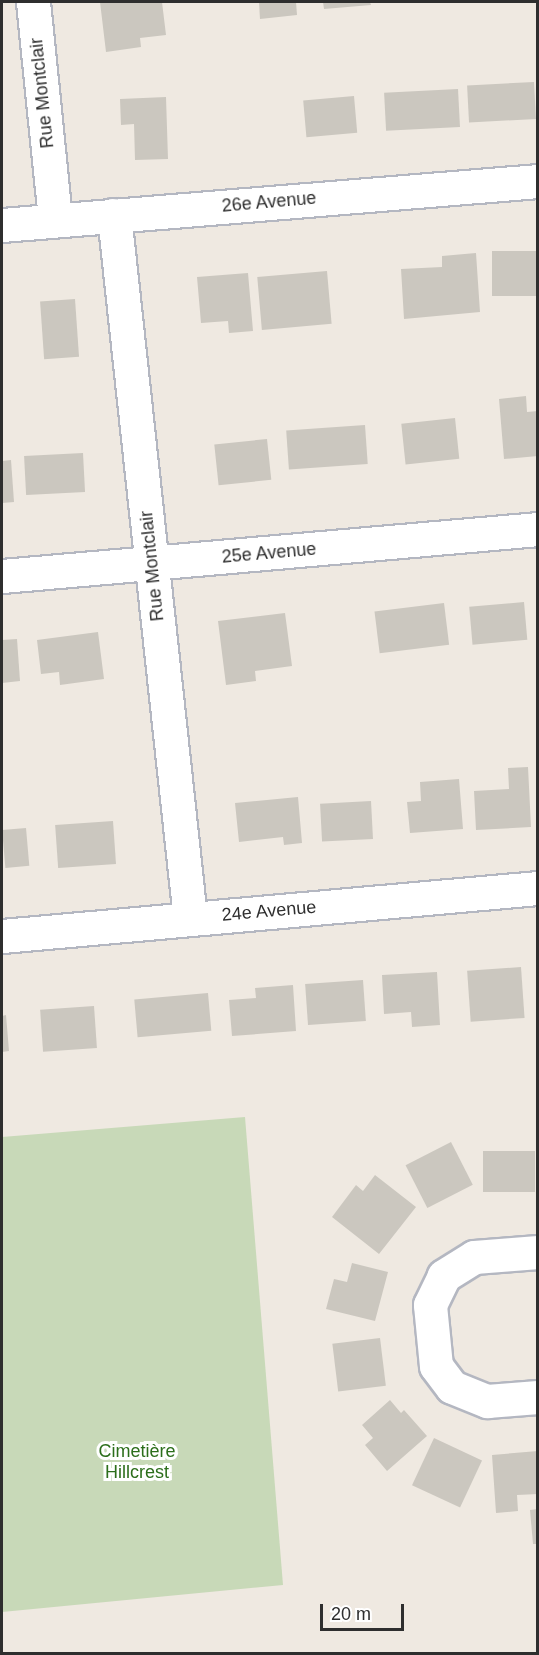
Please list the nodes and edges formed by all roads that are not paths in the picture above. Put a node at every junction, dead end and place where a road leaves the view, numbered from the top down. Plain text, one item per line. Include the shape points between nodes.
1 (33, 2) edge
2 (537, 180) edge
3 (114, 215) junction
4 (55, 220) junction
5 (2, 225) edge
6 (537, 529) edge
7 (152, 563) junction
8 (2, 576) edge
9 (537, 888) edge
10 (190, 918) junction
11 (2, 936) edge
12 (537, 1252) edge
13 (537, 1397) edge

1 - 4 street, Rue Montclair
2 - 3 street, 26e Avenue
3 - 4 street, 26e Avenue
3 - 7 street, Rue Montclair
4 - 5 street, 26e Avenue
6 - 7 street, 25e Avenue
7 - 8 street, 25e Avenue
7 - 10 street, Rue Montclair
9 - 10 street, 24e Avenue
10 - 11 street, 24e Avenue
12 - 13 street via 474,1257 444,1276 430,1305 436,1366 452,1387 487,1401

